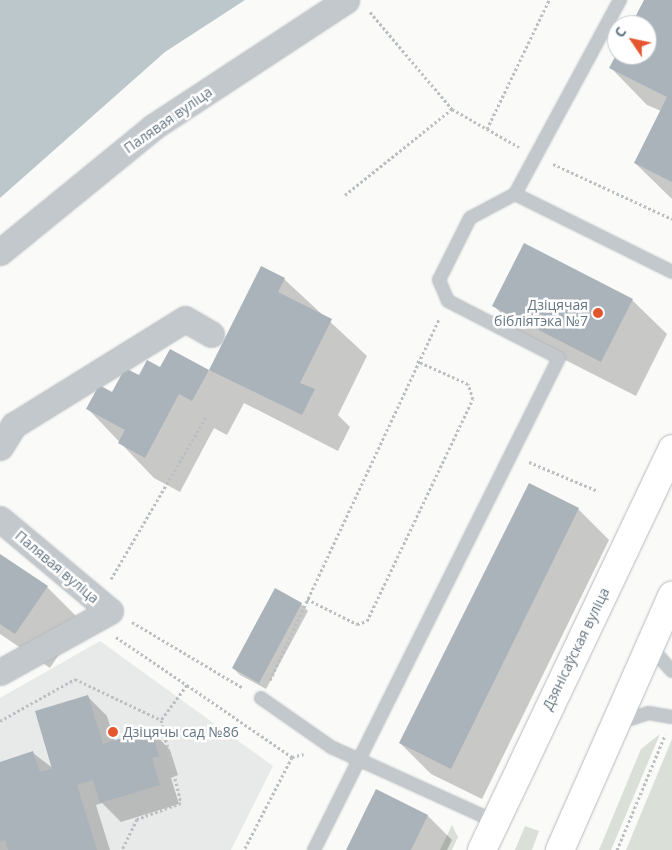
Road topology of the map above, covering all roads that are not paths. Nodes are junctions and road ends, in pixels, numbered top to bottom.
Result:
1 (620, 0) edge
2 (356, 4) edge
3 (515, 194) junction
4 (0, 252) edge
5 (672, 272) edge
6 (211, 334) dead end
7 (0, 448) edge
8 (672, 449) edge
9 (0, 519) edge
10 (672, 596) edge
11 (650, 646) junction
12 (672, 671) edge
13 (0, 672) edge
14 (261, 698) road end
15 (672, 718) edge
16 (614, 726) junction
17 (358, 760) junction
18 (494, 821) junction
19 (314, 850) edge
20 (482, 850) edge
21 (560, 850) edge

1 - 3 lane
2 - 4 street, Палявая вуліца
3 - 5 lane
3 - 17 lane
6 - 7 street
8 - 18 main road, Дзянісаўская вуліца
9 - 13 street, Палявая вуліца
10 - 11 main road
11 - 12 lane
11 - 16 main road
14 - 17 lane
15 - 16 lane
16 - 21 main road
17 - 18 lane
17 - 19 lane
18 - 20 main road, Дзянісаўская вуліца

